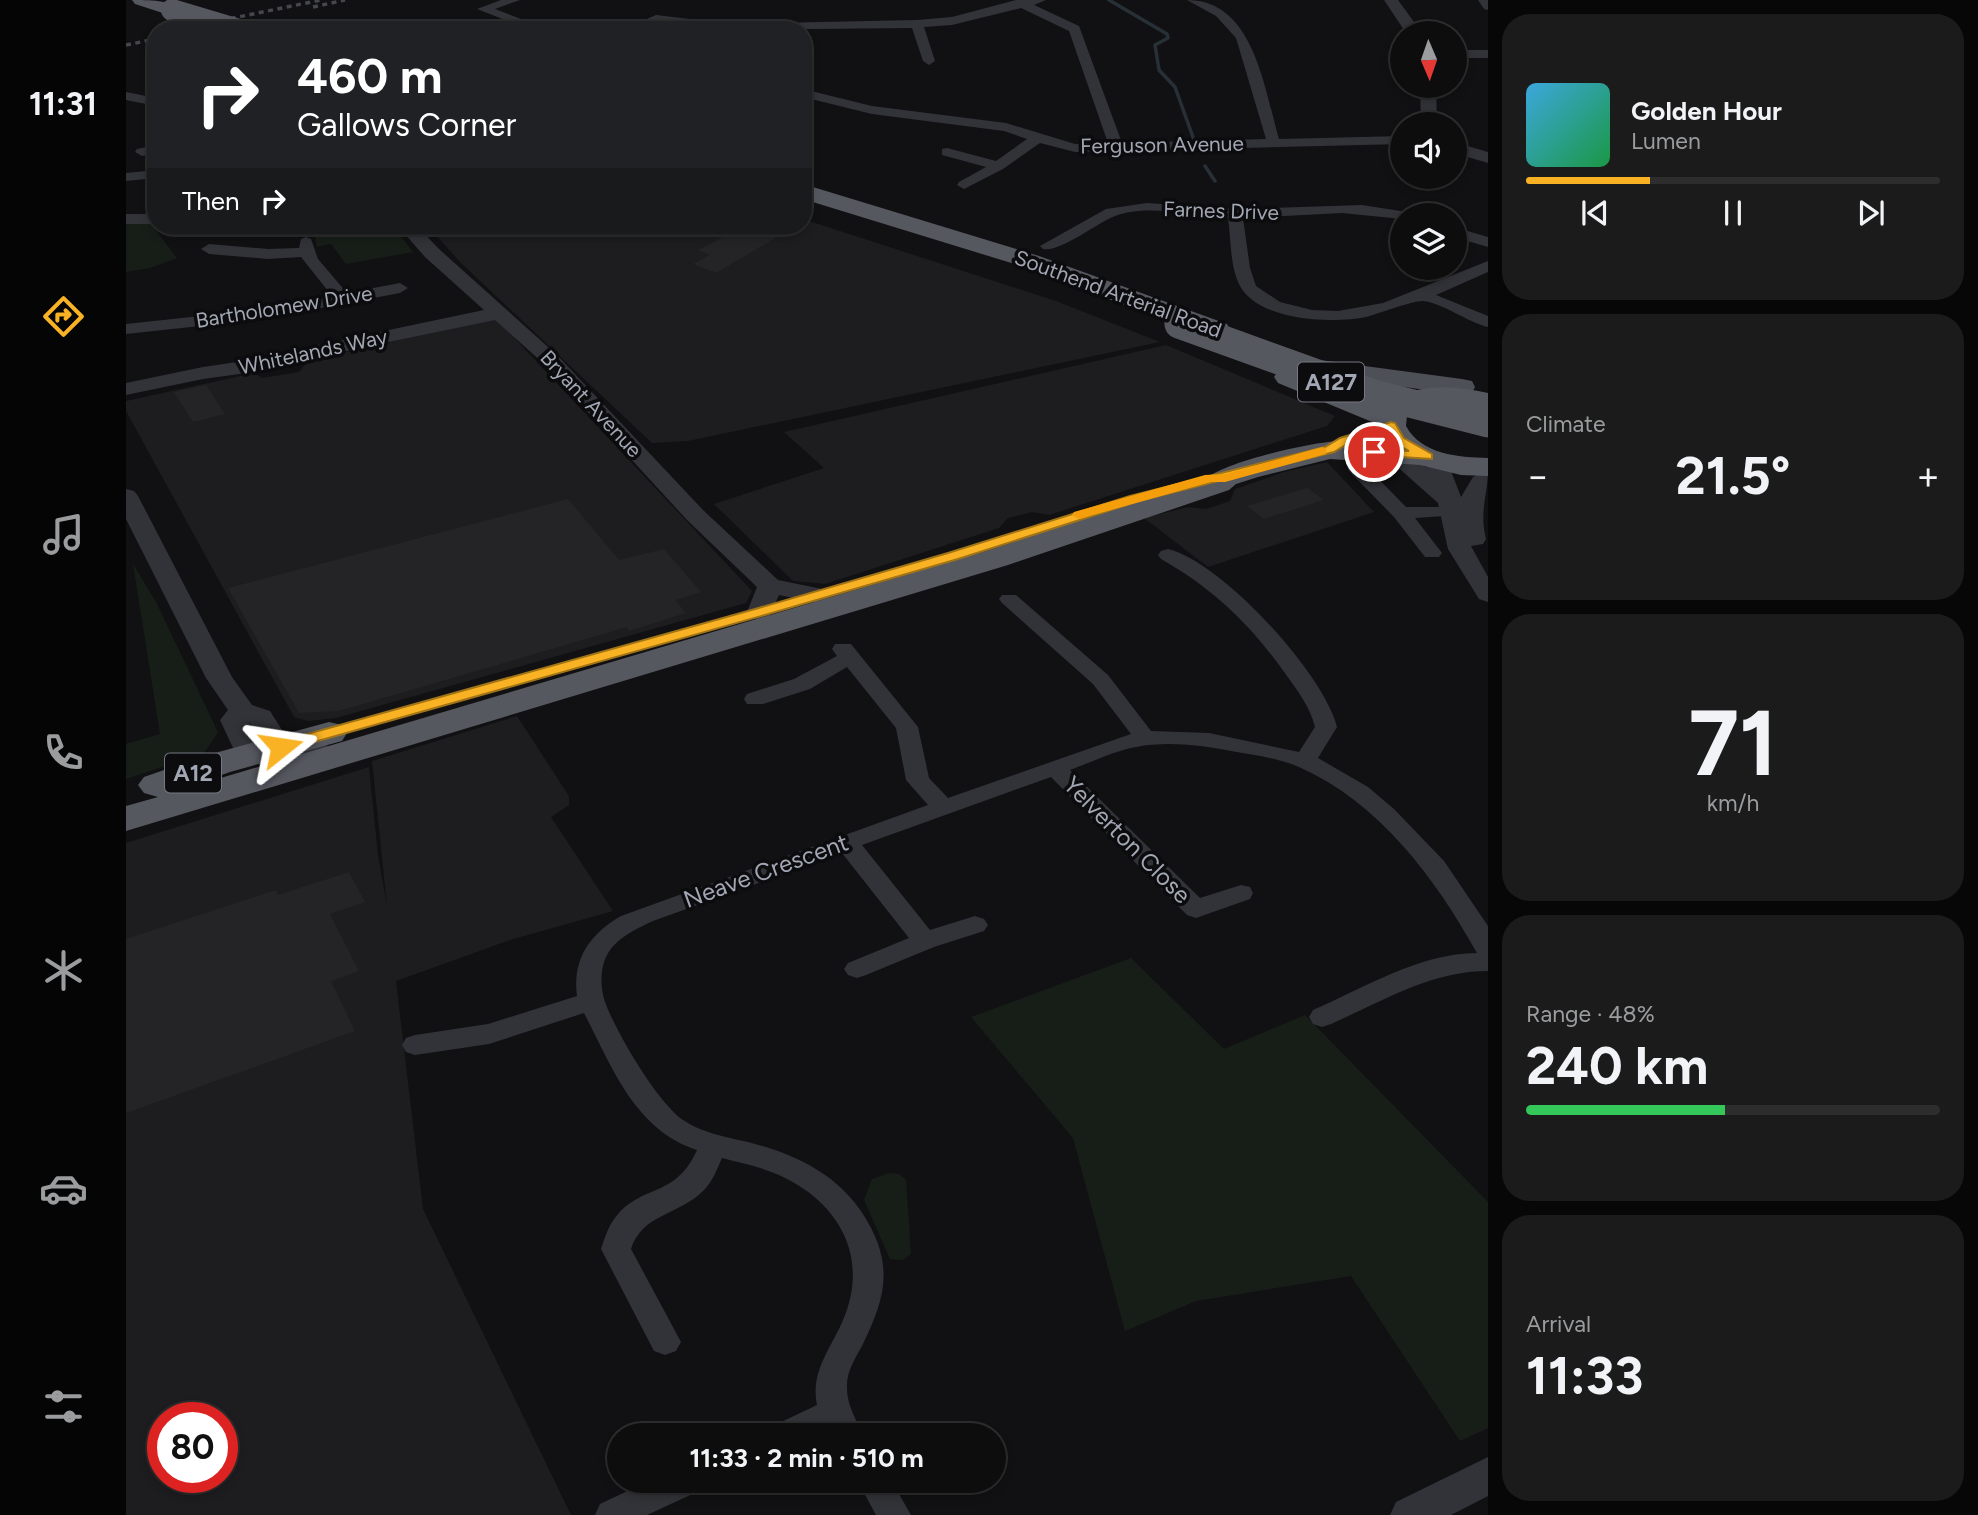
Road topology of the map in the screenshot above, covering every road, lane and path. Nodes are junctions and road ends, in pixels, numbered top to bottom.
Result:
1 (514, 0) edge
2 (1040, 0) edge
3 (1193, 0) edge
4 (1391, 0) edge
5 (1484, 0) edge
6 (1018, 2) edge
7 (126, 5) edge
8 (1488, 6) edge
9 (146, 7) edge
10 (179, 21) edge
11 (209, 21) edge
12 (517, 21) edge
13 (651, 21) edge
14 (673, 21) edge
15 (1406, 21) edge
16 (917, 24) junction
17 (812, 26) edge
18 (1467, 54) edge
19 (1488, 54) edge
20 (929, 61) dead end
21 (812, 95) edge
22 (126, 96) edge
23 (147, 100) edge
24 (1038, 138) junction
25 (1390, 141) edge
26 (1274, 144) junction
27 (1116, 147) junction
28 (947, 152) dead end
29 (1467, 152) edge
30 (1488, 159) edge
31 (998, 166) junction
32 (147, 175) edge
33 (126, 177) edge
34 (964, 185) dead end
35 (812, 194) edge
36 (812, 206) edge
37 (1390, 213) edge
38 (1235, 214) junction
39 (126, 219) edge
40 (147, 219) edge
41 (415, 235) edge
42 (1467, 236) edge
43 (1488, 242) edge
44 (209, 249) dead end
45 (1035, 261) junction
46 (1488, 267) edge
47 (400, 288) dead end
48 (1420, 294) junction
49 (342, 299) junction
50 (501, 313) junction
51 (1488, 322) edge
52 (126, 329) edge
53 (1488, 379) edge
54 (126, 390) edge
55 (1445, 393) junction
56 (1348, 402) junction
57 (1488, 402) edge
58 (1488, 423) edge
59 (1392, 433) junction
60 (1343, 452) junction
61 (1430, 458) junction
62 (1488, 467) edge
63 (1488, 476) edge
64 (1225, 478) junction
65 (126, 496) edge
66 (1452, 511) junction
67 (1402, 513) junction
68 (1432, 552) dead end
69 (1168, 555) dead end
70 (1488, 580) edge
71 (1488, 594) edge
72 (765, 599) junction
73 (1009, 599) dead end
74 (755, 699) dead end
75 (1144, 737) junction
76 (1305, 761) junction
77 (255, 764) junction
78 (1054, 767) junction
79 (126, 796) edge
80 (942, 806) junction
81 (126, 819) edge
82 (846, 842) junction
83 (1241, 893) dead end
84 (975, 925) dead end
85 (925, 941) junction
86 (1488, 950) edge
87 (1488, 962) edge
88 (857, 969) dead end
89 (591, 1001) junction
90 (1322, 1017) dead end
91 (415, 1045) dead end
92 (714, 1145) junction
93 (666, 1342) dead end
94 (841, 1423) edge
95 (1488, 1475) edge
96 (659, 1493) edge
97 (881, 1493) edge
98 (612, 1515) edge
99 (894, 1515) edge
100 (1411, 1515) edge

1 - 12 street
2 - 6 street
3 - 26 street
4 - 15 street
5 - 8 street
6 - 16 street
6 - 27 street
7 - 9 highway
9 - 10 highway
9 - 11 highway, bridge
13 - 14 street
16 - 17 street
16 - 20 street
18 - 19 street
21 - 24 street, Ferguson Avenue
22 - 23 street
24 - 27 street, Ferguson Avenue
24 - 31 street
25 - 26 street, Ferguson Avenue
26 - 27 street, Ferguson Avenue
28 - 31 street
29 - 30 street
31 - 34 street
32 - 33 street
35 - 45 highway, Southend Arterial Road / A127
36 - 45 highway, Southend Arterial Road / A127
37 - 38 street, Farnes Drive
38 - 45 street, Farnes Drive
38 - 48 street
39 - 40 street
41 - 50 street, Bryant Avenue
42 - 43 street
44 - 49 street
45 - 55 highway, Southend Arterial Road / A127
45 - 56 highway, Southend Arterial Road / A127
45 - 58 highway, A127, bridge
46 - 48 street
47 - 49 street, Bartholomew Drive
48 - 51 street
49 - 52 street, Bartholomew Drive
50 - 54 street, Whitelands Way
50 - 72 street, Bryant Avenue
53 - 55 main road
55 - 57 highway, Southend Arterial Road
55 - 59 highway
56 - 59 highway, Southend Arterial Road / A127
56 - 60 highway
59 - 60 highway, A12
59 - 61 highway, A12
59 - 66 street
60 - 64 highway, A12
60 - 67 street
61 - 62 highway
61 - 66 street
63 - 70 street
64 - 72 highway, A12
64 - 77 highway, A12
65 - 77 street
66 - 67 street
66 - 71 street
67 - 68 street
69 - 76 street
72 - 77 highway, A12
73 - 75 street
74 - 80 street
75 - 76 street, Neave Crescent
75 - 78 street, Neave Crescent
76 - 86 street, Neave Crescent
77 - 79 highway, A12
77 - 81 highway, A12
78 - 80 street, Neave Crescent
78 - 83 street, Yelverton Close
80 - 82 street, Neave Crescent
82 - 85 street
82 - 89 street, Neave Crescent
84 - 85 street
85 - 88 street
87 - 90 street
89 - 91 street
89 - 92 street, Neave Crescent
92 - 93 street
92 - 94 street, Neave Crescent
95 - 100 street
96 - 98 street
97 - 99 street

